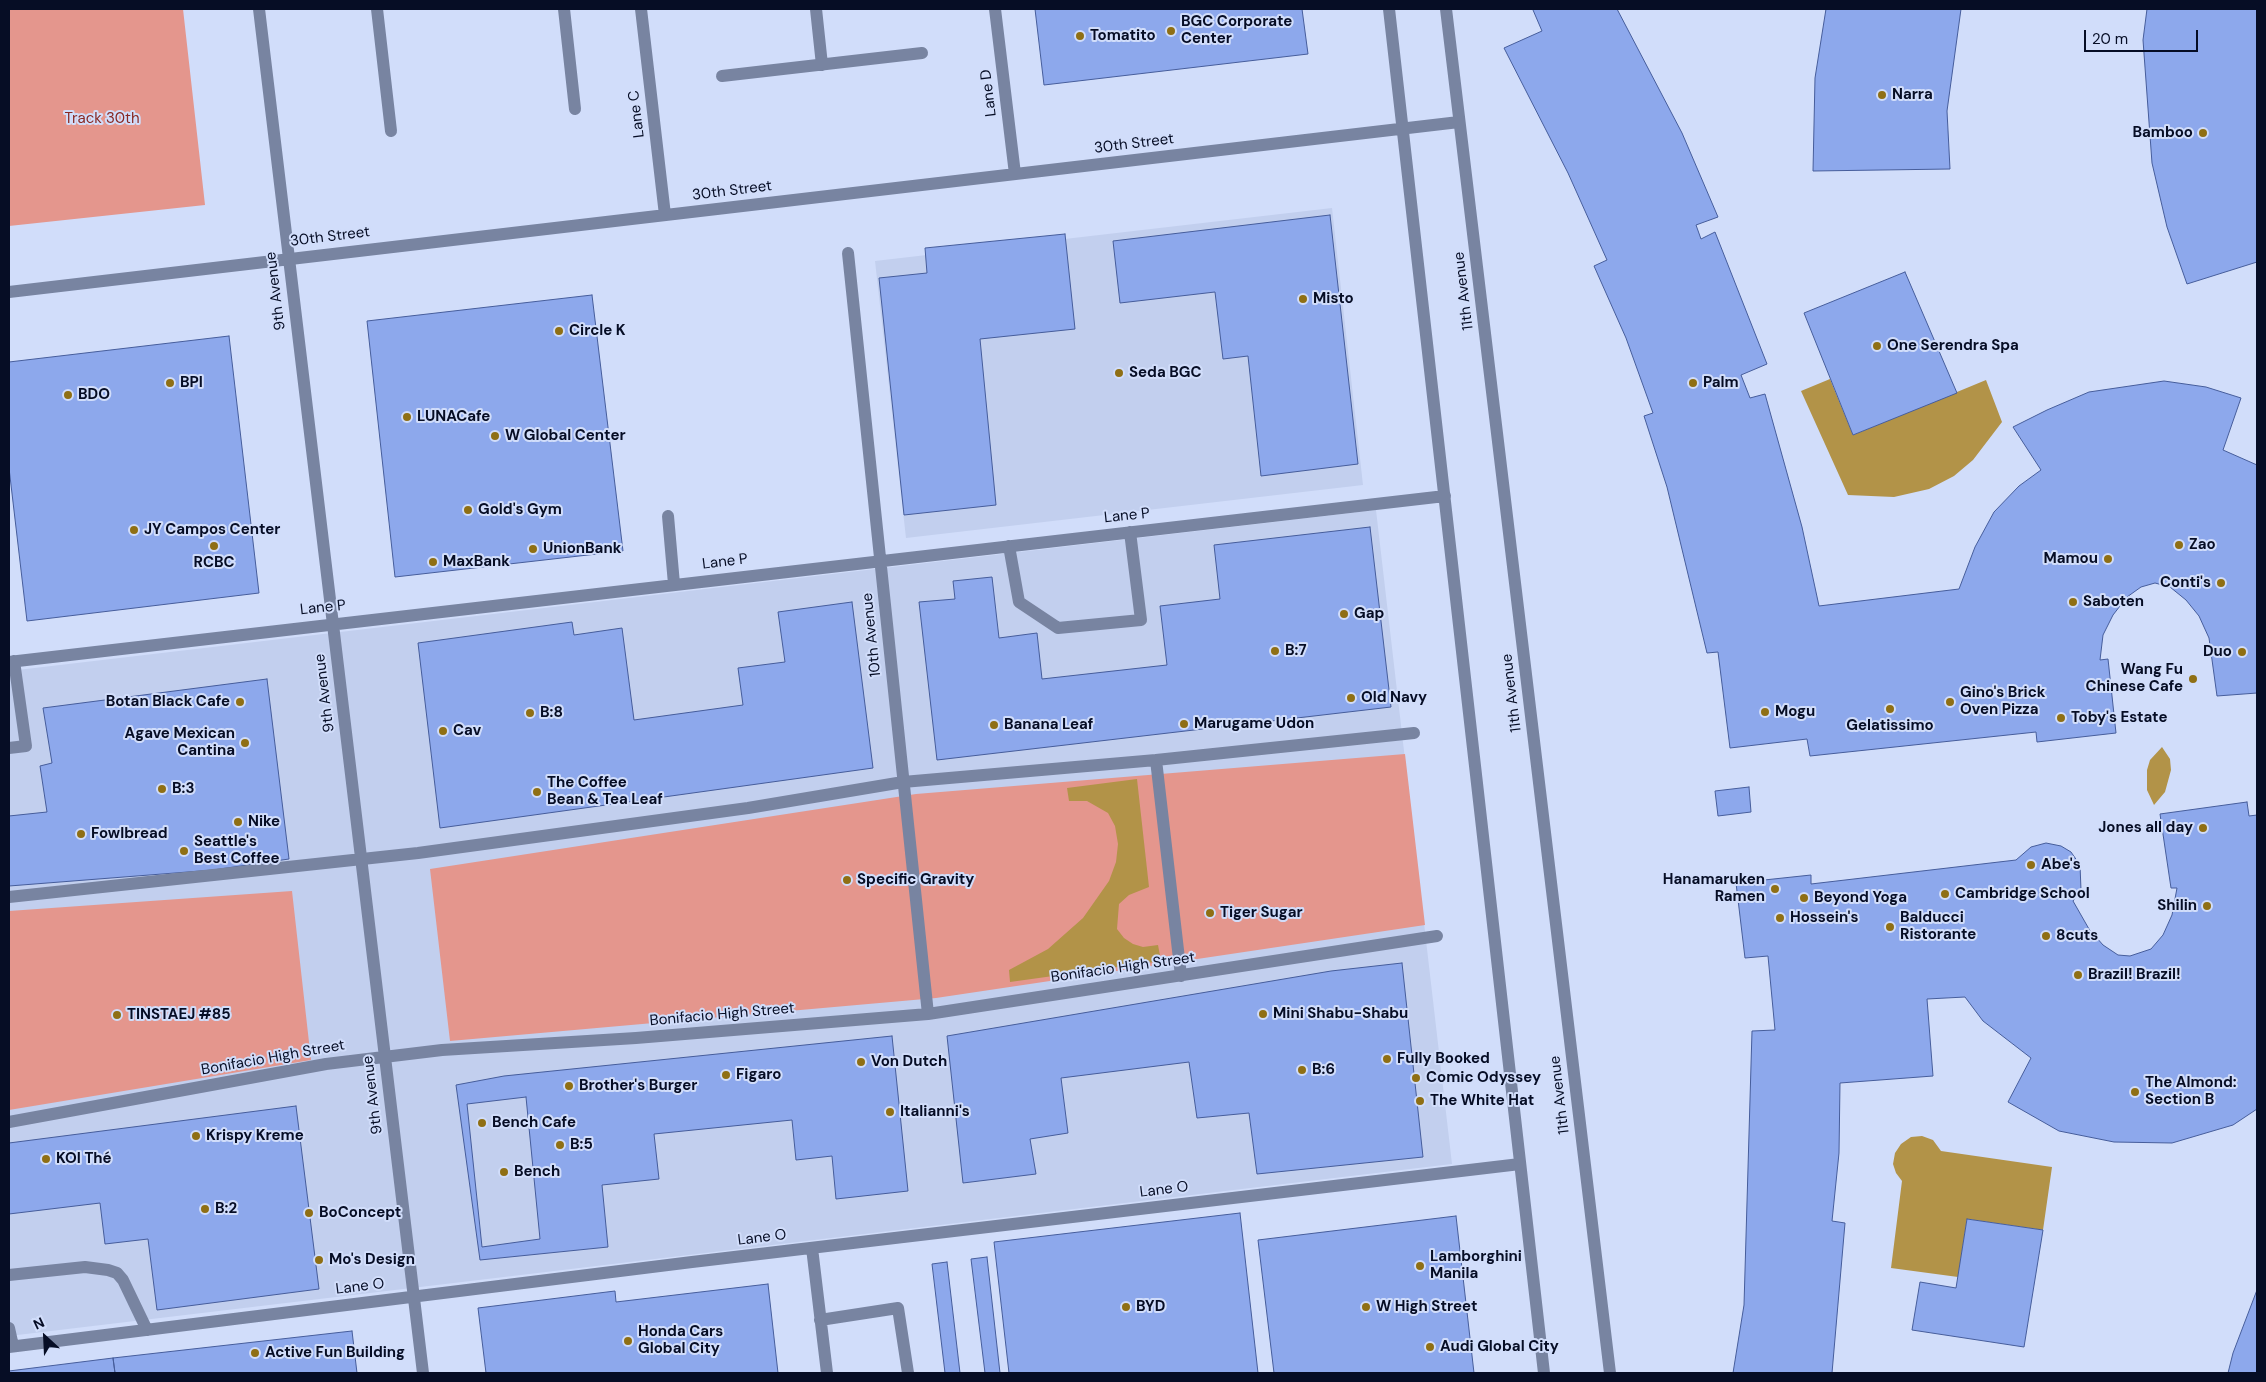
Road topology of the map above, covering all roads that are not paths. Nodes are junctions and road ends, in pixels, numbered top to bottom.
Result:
1 (259, 9) edge
2 (377, 9) edge
3 (564, 9) edge
4 (641, 9) edge
5 (816, 9) edge
6 (996, 9) edge
7 (1389, 9) edge
8 (1446, 9) edge
9 (922, 53) dead end
10 (822, 65) junction
11 (722, 76) dead end
12 (575, 109) dead end
13 (1460, 122) junction
14 (1402, 128) junction
15 (391, 131) dead end
16 (1015, 174) junction
17 (665, 215) junction
18 (848, 253) dead end
19 (289, 259) junction
20 (9, 292) edge
21 (1445, 496) junction
22 (668, 516) dead end
23 (1130, 532) junction
24 (1009, 546) junction
25 (880, 561) junction
26 (674, 584) junction
27 (333, 624) junction
28 (11, 661) edge
29 (1414, 733) dead end
30 (9, 748) edge
31 (1156, 760) junction
32 (903, 782) junction
33 (361, 860) junction
34 (9, 897) edge
35 (1437, 936) dead end
36 (1181, 976) junction
37 (928, 1014) junction
38 (385, 1057) junction
39 (9, 1122) edge
40 (1520, 1164) junction
41 (812, 1248) junction
42 (9, 1275) edge
43 (413, 1297) junction
44 (820, 1320) junction
45 (9, 1328) edge
46 (147, 1330) junction
47 (11, 1347) edge
48 (422, 1373) edge
49 (827, 1373) edge
50 (908, 1373) edge
51 (1544, 1373) edge
52 (1610, 1373) edge

1 - 19 street, 9th Avenue
2 - 15 street
3 - 12 street
4 - 17 street, Lane C
5 - 10 street
6 - 16 street, Lane D
7 - 14 street
8 - 13 street, 11th Avenue
9 - 10 street
10 - 11 street
13 - 14 street, 30th Street
13 - 52 street, 11th Avenue
14 - 16 street, 30th Street
14 - 21 street
16 - 17 street, 30th Street
17 - 19 street, 30th Street
18 - 25 street, 10th Avenue
19 - 20 street, 30th Street
19 - 27 street, 9th Avenue
21 - 23 street, Lane P
21 - 40 street
22 - 26 street
23 - 24 street, Lane P
23 - 24 street
24 - 25 street, Lane P
25 - 26 street, Lane P
25 - 32 street, 10th Avenue
26 - 27 street, Lane P
27 - 28 street, Lane P
27 - 33 street, 9th Avenue
28 - 30 street
29 - 31 street
31 - 32 street
31 - 36 street
32 - 33 street
32 - 37 street, 10th Avenue
33 - 34 street
33 - 38 street, 9th Avenue
35 - 36 street, Bonifacio High Street
36 - 37 street, Bonifacio High Street
37 - 38 street, Bonifacio High Street
38 - 39 street, Bonifacio High Street
38 - 43 street, 9th Avenue
40 - 41 street, Lane O
40 - 51 street
41 - 43 street, Lane O
41 - 44 street
42 - 46 street
43 - 46 street, Lane O
43 - 48 street, 9th Avenue
44 - 49 street
44 - 50 street
45 - 47 street
46 - 47 street, Lane O

